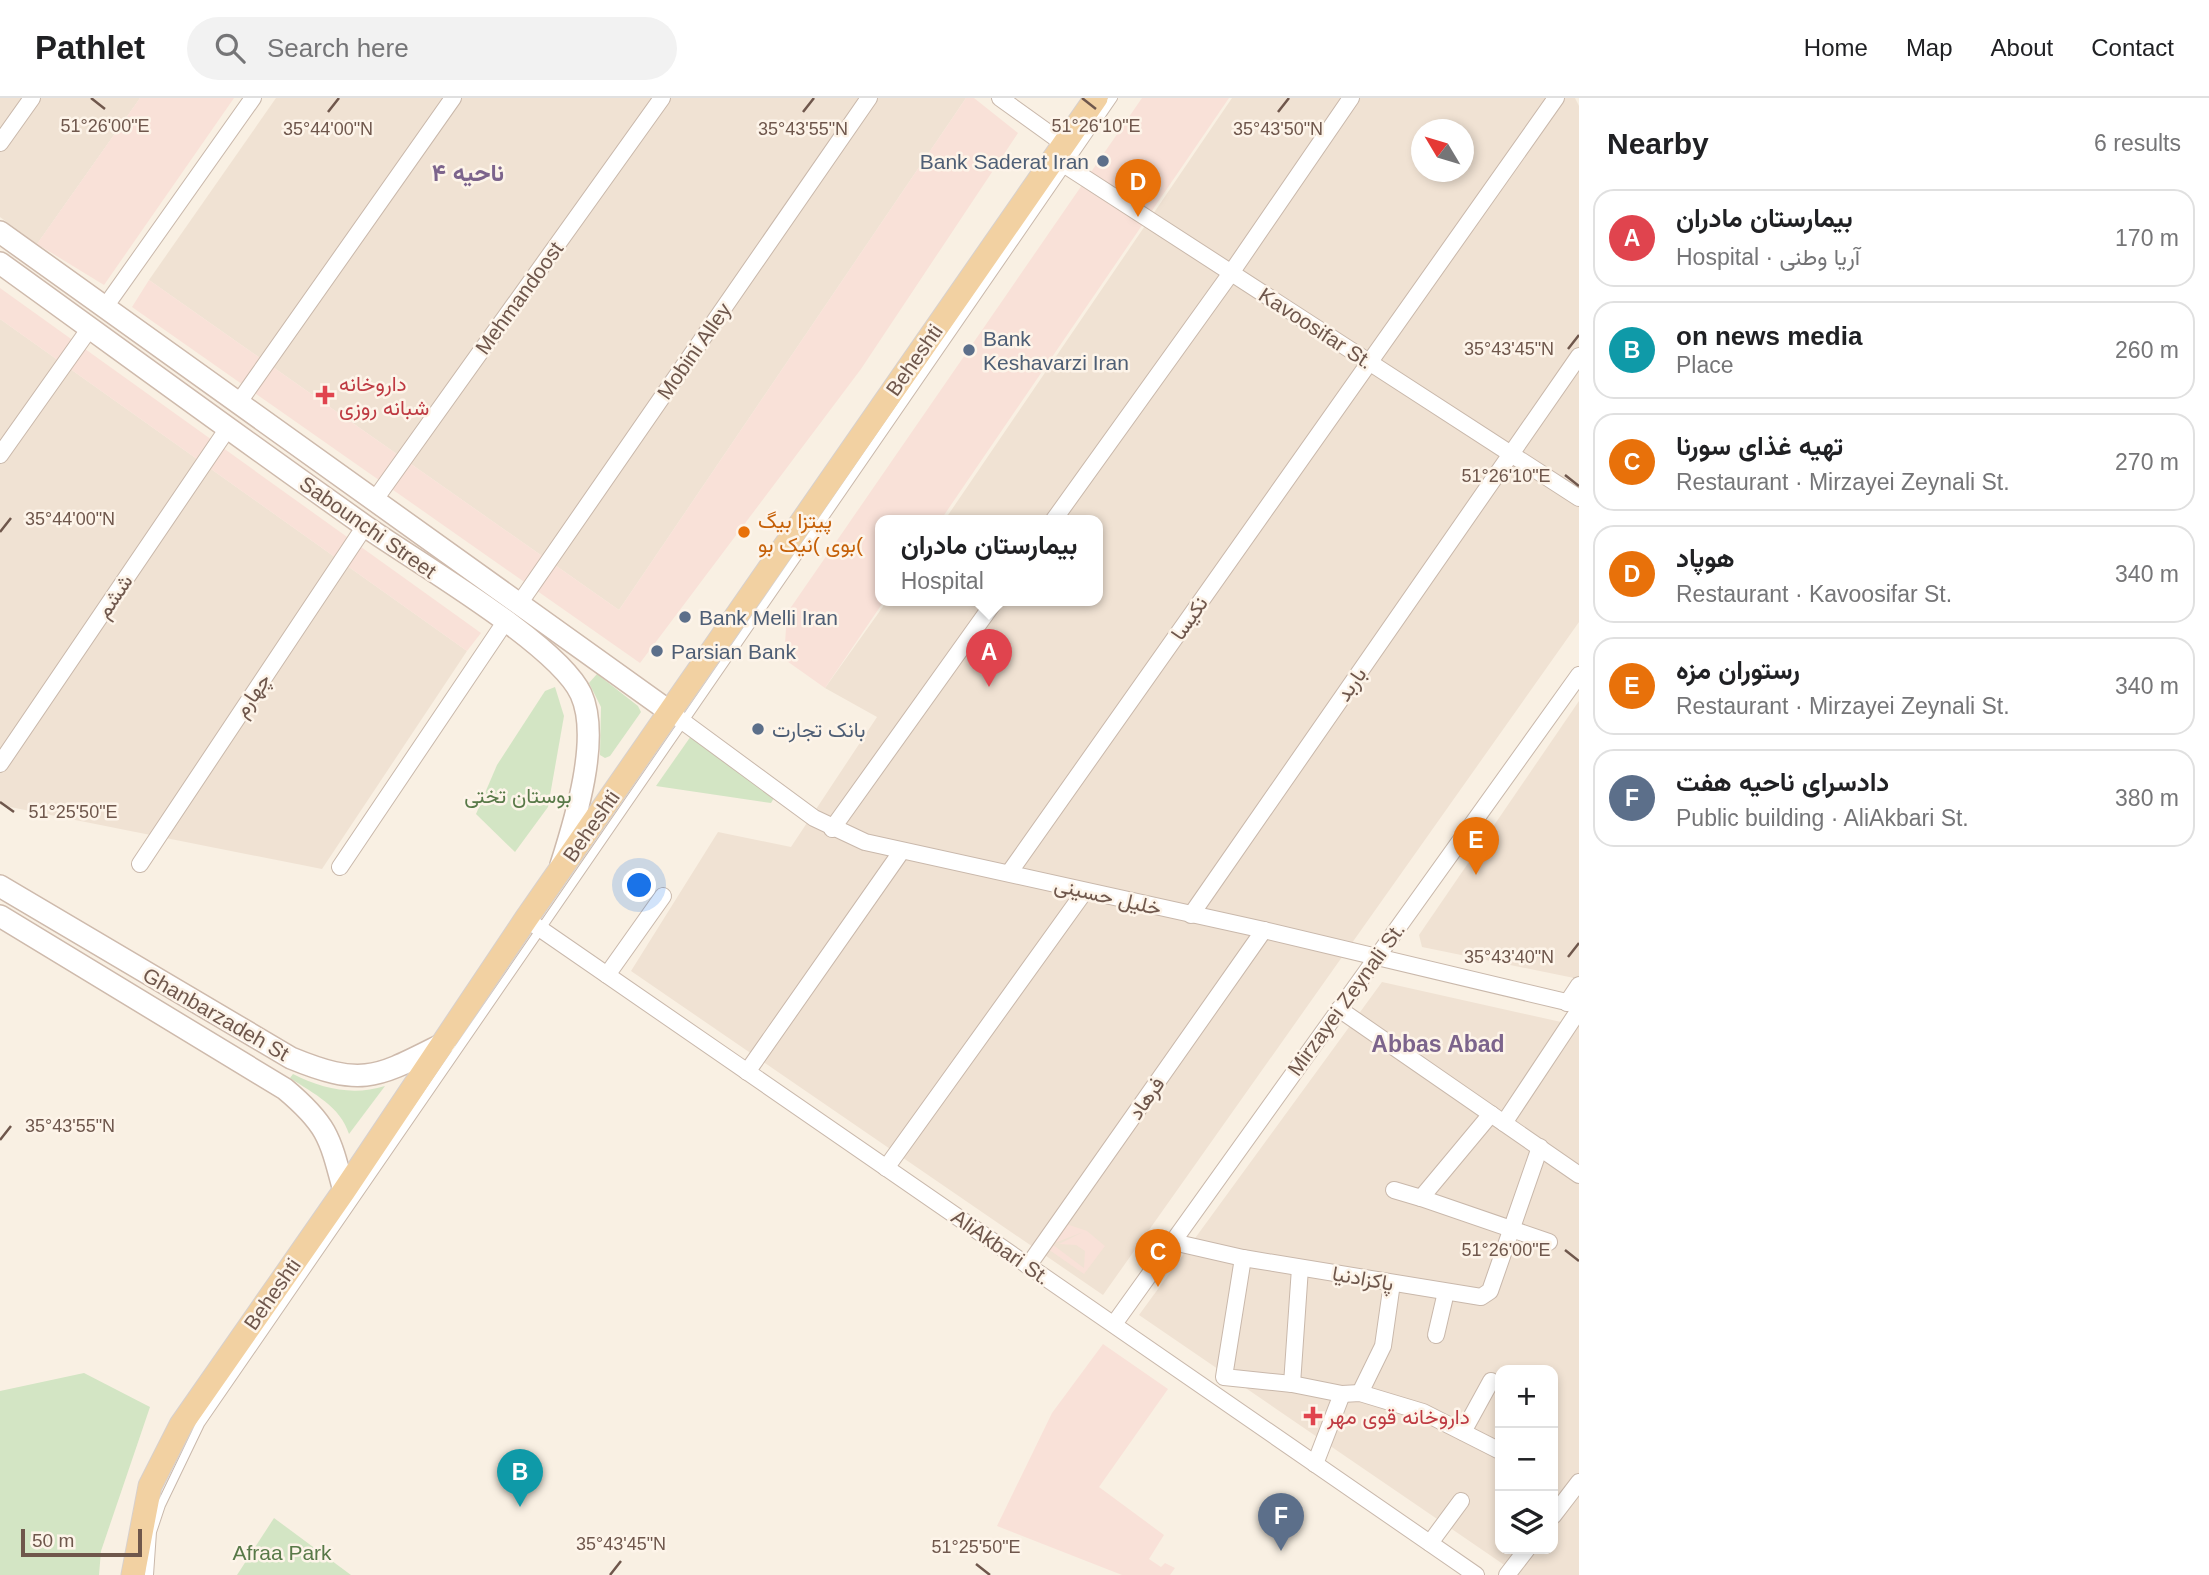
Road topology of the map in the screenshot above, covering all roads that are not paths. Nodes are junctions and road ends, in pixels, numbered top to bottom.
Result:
1 (32, 98) edge
2 (253, 98) edge
3 (453, 98) edge
4 (662, 98) edge
5 (869, 98) edge
6 (1000, 98) edge
7 (1096, 98) edge
8 (1113, 98) edge
9 (1351, 98) edge
10 (1556, 98) edge
11 (0, 143) edge
12 (1061, 156) junction
13 (0, 232) edge
14 (0, 263) edge
15 (1231, 272) junction
16 (105, 307) junction
17 (90, 328) junction
18 (1579, 356) edge
19 (1369, 362) junction
20 (239, 402) junction
21 (228, 428) junction
22 (1510, 453) junction
23 (0, 455) edge
24 (376, 498) junction
25 (1579, 498) edge
26 (1057, 515) edge
27 (365, 526) junction
28 (519, 604) junction
29 (991, 606) edge
30 (505, 622) junction
31 (1579, 675) edge
32 (678, 717) junction
33 (0, 764) edge
34 (832, 829) junction
35 (901, 852) junction
36 (140, 864) dead end
37 (340, 867) dead end
38 (560, 871) junction
39 (1009, 873) junction
40 (0, 886) edge
41 (1085, 891) junction
42 (663, 896) dead end
43 (1191, 915) junction
44 (0, 916) edge
45 (533, 924) junction
46 (1264, 930) junction
47 (1375, 959) junction
48 (607, 975) junction
49 (1579, 985) edge
50 (1575, 1006) edge
51 (1339, 1009) junction
52 (445, 1043) junction
53 (747, 1072) junction
54 (1498, 1119) junction
55 (1540, 1147) junction
56 (886, 1168) junction
57 (1579, 1175) edge
58 (1394, 1190) dead end
59 (344, 1191) junction
60 (1421, 1198) junction
61 (1510, 1231) junction
62 (1173, 1242) junction
63 (1549, 1242) dead end
64 (1243, 1258) junction
65 (1028, 1266) junction
66 (1300, 1268) junction
67 (1392, 1283) junction
68 (1446, 1292) junction
69 (1114, 1324) junction
70 (1436, 1335) dead end
71 (1491, 1381) dead end
72 (1293, 1384) junction
73 (1360, 1393) junction
74 (1342, 1394) junction
75 (1464, 1432) junction
76 (1495, 1448) edge
77 (1315, 1464) junction
78 (1579, 1482) edge
79 (1461, 1501) dead end
80 (1558, 1504) edge
81 (1430, 1543) junction
82 (1523, 1554) edge
83 (133, 1575) edge
84 (149, 1575) edge
85 (1476, 1575) edge
86 (1507, 1575) edge

1 - 11 street
2 - 16 street
3 - 20 street
4 - 24 street, Mehmandoost
5 - 28 street, Mobini Alley
6 - 12 street, Kavoosifar St.
7 - 12 main road, Beheshti
8 - 12 lane
9 - 15 street
10 - 19 street, نکیسا
12 - 15 street, Kavoosifar St.
12 - 32 main road, Beheshti
13 - 16 main road, Sabounchi Street
14 - 17 main road, Sabounchi Street
15 - 19 street, Kavoosifar St.
15 - 26 street
16 - 17 main road
16 - 20 main road, Sabounchi Street
17 - 21 main road, Sabounchi Street
17 - 23 street
18 - 22 street, باربد
19 - 22 street, Kavoosifar St.
19 - 39 street, نکیسا
20 - 24 main road, Sabounchi Street
21 - 27 main road, Sabounchi Street
21 - 33 street, ششم
22 - 25 street, Kavoosifar St.
22 - 43 street, باربد
24 - 28 main road, Sabounchi Street
27 - 30 main road, Sabounchi Street
27 - 36 street, چهارم
28 - 30 main road
28 - 32 main road, Sabounchi Street
29 - 34 street
30 - 37 street
30 - 38 main road, Sabounchi Street
31 - 47 street, Mirzayei Zeynali St.
32 - 34 street, خلیل حسینی
32 - 38 main road, Beheshti
32 - 45 lane
34 - 35 street, خلیل حسینی
35 - 39 street, خلیل حسینی
35 - 53 street
38 - 45 main road, Beheshti
39 - 41 street, خلیل حسینی
40 - 52 main road, Ghanbarzadeh St
41 - 43 street, خلیل حسینی
41 - 56 street
42 - 48 street
43 - 46 street, خلیل حسینی
44 - 59 main road, Ghanbarzadeh St
45 - 48 street, AliAkbari St.
45 - 52 main road, Beheshti
45 - 84 lane
46 - 47 street, خلیل حسینی
46 - 65 street, فرهاد
47 - 50 street, خلیل حسینی
47 - 51 street, Mirzayei Zeynali St.
48 - 53 street, AliAkbari St.
49 - 50 street
50 - 54 street
51 - 54 street
51 - 62 street, Mirzayei Zeynali St.
52 - 59 main road, Beheshti
53 - 56 street, AliAkbari St.
54 - 55 street
54 - 60 street
55 - 57 street
55 - 61 street
56 - 65 street, AliAkbari St.
58 - 60 street
59 - 83 main road, Beheshti
60 - 61 street
61 - 63 street
61 - 68 street, پاکزادنیا
62 - 64 street, پاکزادنیا
62 - 69 street, Mirzayei Zeynali St.
64 - 66 street, پاکزادنیا
64 - 72 street
65 - 69 street, AliAkbari St.
66 - 67 street, پاکزادنیا
66 - 72 street
67 - 68 street, پاکزادنیا
67 - 73 street
68 - 70 street
69 - 77 street, AliAkbari St.
71 - 75 street
72 - 74 street
73 - 74 street
73 - 75 street
74 - 77 street
75 - 76 street
77 - 81 street, AliAkbari St.
78 - 80 street
79 - 81 street
81 - 85 street, AliAkbari St.
82 - 86 street

